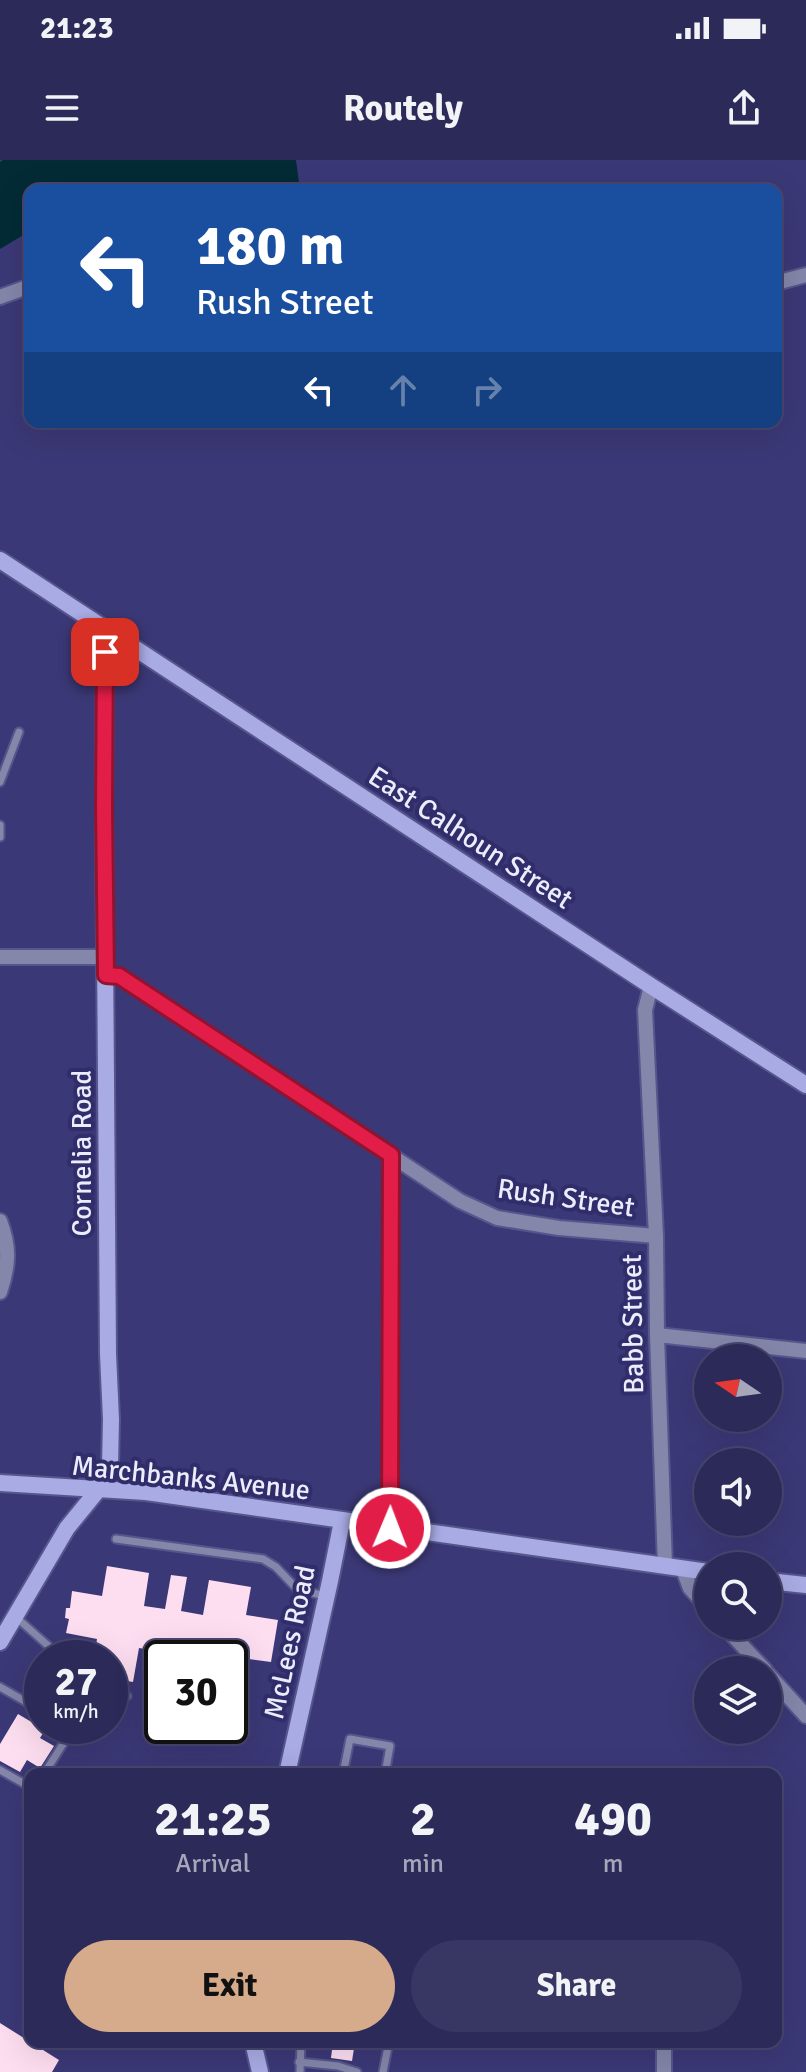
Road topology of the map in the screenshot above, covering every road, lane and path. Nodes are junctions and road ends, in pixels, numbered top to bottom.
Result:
1 (806, 275) edge
2 (782, 281) edge
3 (24, 288) edge
4 (0, 297) edge
5 (0, 560) edge
6 (108, 631) junction
7 (19, 732) dead end
8 (0, 782) edge
9 (0, 825) edge
10 (0, 837) edge
11 (0, 957) edge
12 (106, 957) junction
13 (106, 975) junction
14 (651, 986) junction
15 (806, 1085) edge
16 (391, 1155) junction
17 (0, 1221) edge
18 (656, 1236) junction
19 (0, 1292) edge
20 (657, 1335) junction
21 (806, 1351) edge
22 (0, 1483) edge
23 (98, 1490) junction
24 (342, 1521) junction
25 (390, 1528) junction
26 (116, 1539) dead end
27 (665, 1566) junction
28 (683, 1569) junction
29 (694, 1570) edge
30 (782, 1582) edge
31 (806, 1585) edge
32 (694, 1592) edge
33 (327, 1596) junction
34 (15, 1616) junction
35 (42, 1640) edge
36 (737, 1640) edge
37 (0, 1642) edge
38 (751, 1656) edge
39 (0, 1687) edge
40 (782, 1690) edge
41 (24, 1701) edge
42 (806, 1716) edge
43 (63, 1744) edge
44 (48, 1768) edge
45 (288, 1768) edge
46 (344, 1768) edge
47 (386, 1768) edge
48 (0, 1770) edge
49 (24, 1784) edge
50 (254, 2048) edge
51 (300, 2048) edge
52 (388, 2048) edge
53 (664, 2050) dead end
54 (299, 2062) junction
55 (260, 2072) edge
56 (300, 2072) edge
57 (357, 2072) edge
58 (383, 2072) edge
59 (664, 2072) edge

1 - 2 street
3 - 4 street
5 - 6 street, East Calhoun Street
6 - 12 street, Cornelia Road
6 - 14 street, East Calhoun Street
7 - 8 lane
9 - 10 lane
11 - 12 street
12 - 13 street, Cornelia Road
13 - 16 street, Rush Street
13 - 23 street, Cornelia Road
14 - 15 street, East Calhoun Street
14 - 18 street, Babb Street
16 - 18 street, Rush Street
16 - 25 street
17 - 19 street
18 - 20 street, Babb Street
20 - 21 street
20 - 27 street, Babb Street
22 - 23 street, Marchbanks Avenue
23 - 24 street, Marchbanks Avenue
23 - 34 street, Cornelia Road
24 - 25 street, Marchbanks Avenue
24 - 33 street, McLees Road
25 - 27 street, Marchbanks Avenue
26 - 33 lane
27 - 28 street, Marchbanks Avenue
28 - 29 street, Marchbanks Avenue
28 - 32 street
30 - 31 street
33 - 45 street, McLees Road
34 - 35 lane
34 - 37 street, Cornelia Road
36 - 38 street
39 - 41 lane
40 - 42 street
43 - 44 lane
46 - 47 lane
48 - 49 lane
50 - 55 street
51 - 54 lane
52 - 58 lane
53 - 59 street
54 - 56 lane
54 - 57 lane

